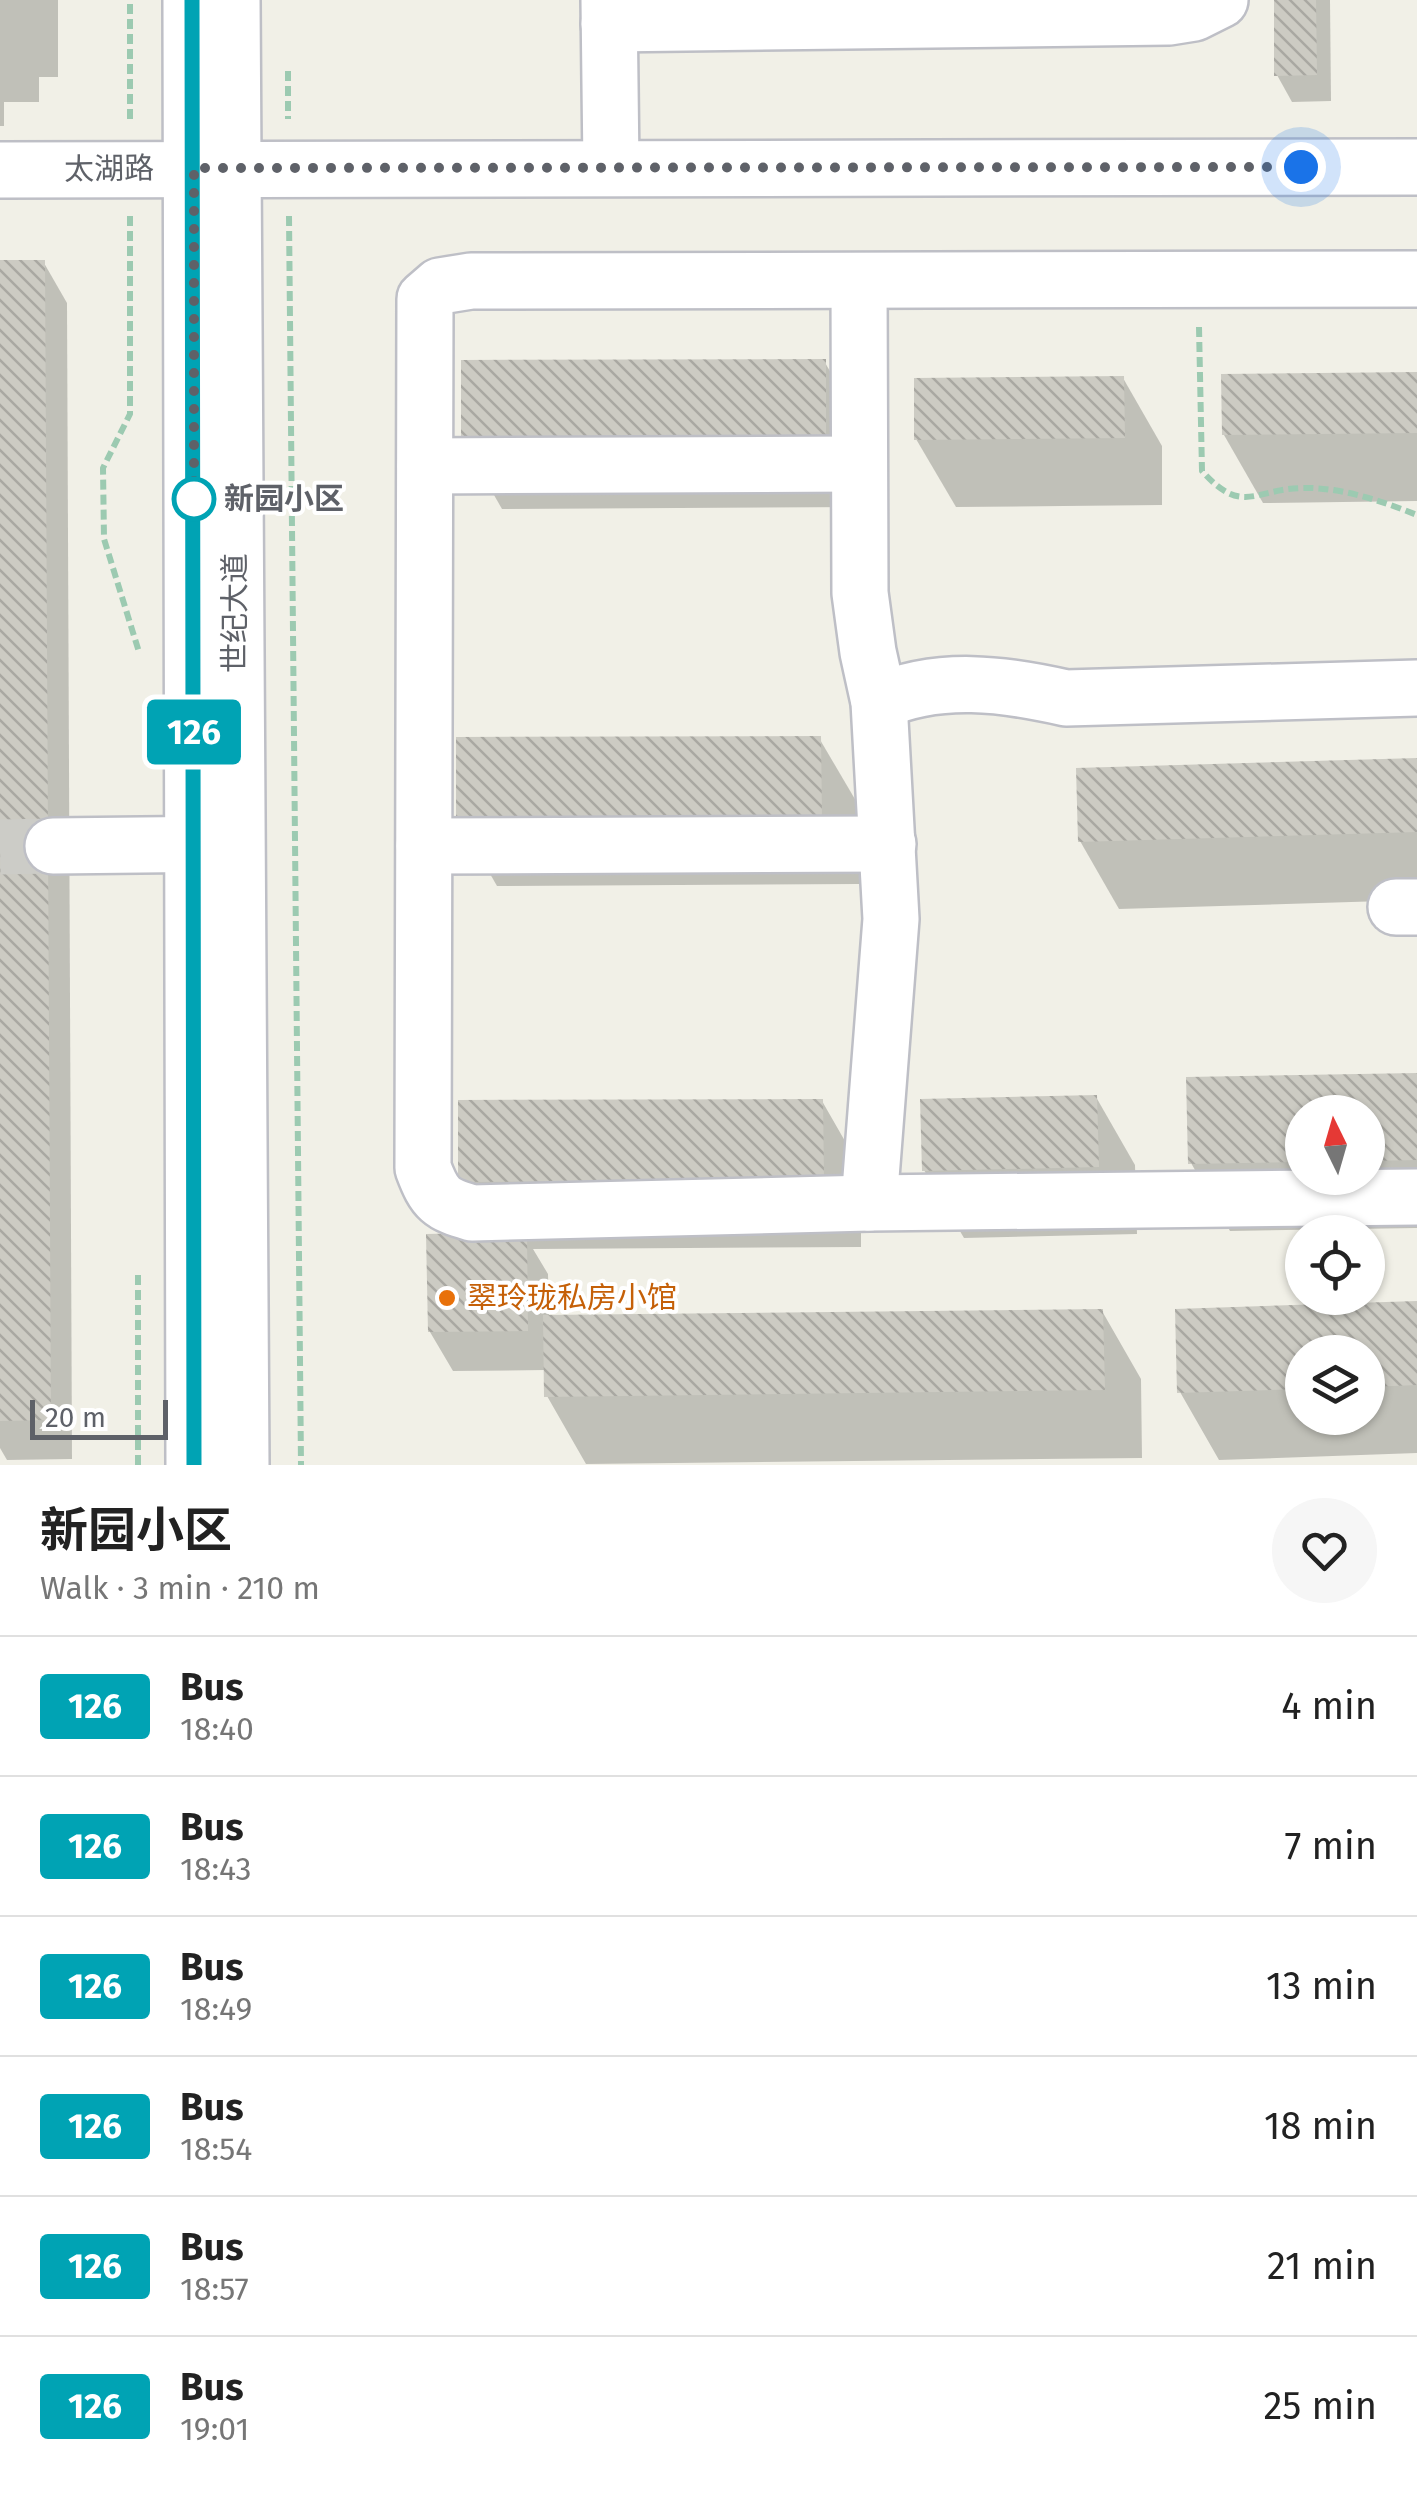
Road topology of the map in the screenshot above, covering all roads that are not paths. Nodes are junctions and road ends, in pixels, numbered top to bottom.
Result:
1 (192, 0) edge
2 (232, 0) edge
3 (1220, 0) edge
4 (609, 12) edge
5 (611, 167) junction
6 (1417, 167) edge
7 (213, 168) junction
8 (0, 170) edge
9 (1417, 279) edge
10 (859, 281) junction
11 (860, 464) junction
12 (425, 466) junction
13 (1417, 688) edge
14 (879, 702) junction
15 (216, 844) junction
16 (888, 844) junction
17 (53, 846) tunnel mouth
18 (424, 846) junction
19 (1417, 1198) edge
20 (870, 1203) junction
21 (194, 1465) edge
22 (241, 1465) edge

1 - 7 street, 世纪大道
2 - 7 street, 世纪大道
3 - 4 street
4 - 5 street
5 - 6 street, 太湖路
5 - 7 street, 太湖路
7 - 8 street, 太湖路
7 - 15 street, 世纪大道
9 - 10 street
10 - 11 street
10 - 12 street
11 - 12 street
11 - 14 street
12 - 18 street
13 - 14 street
14 - 16 street
15 - 17 street
15 - 21 street, 世纪大道
15 - 22 street, 世纪大道
16 - 18 street
16 - 20 street
18 - 20 street
19 - 20 street

